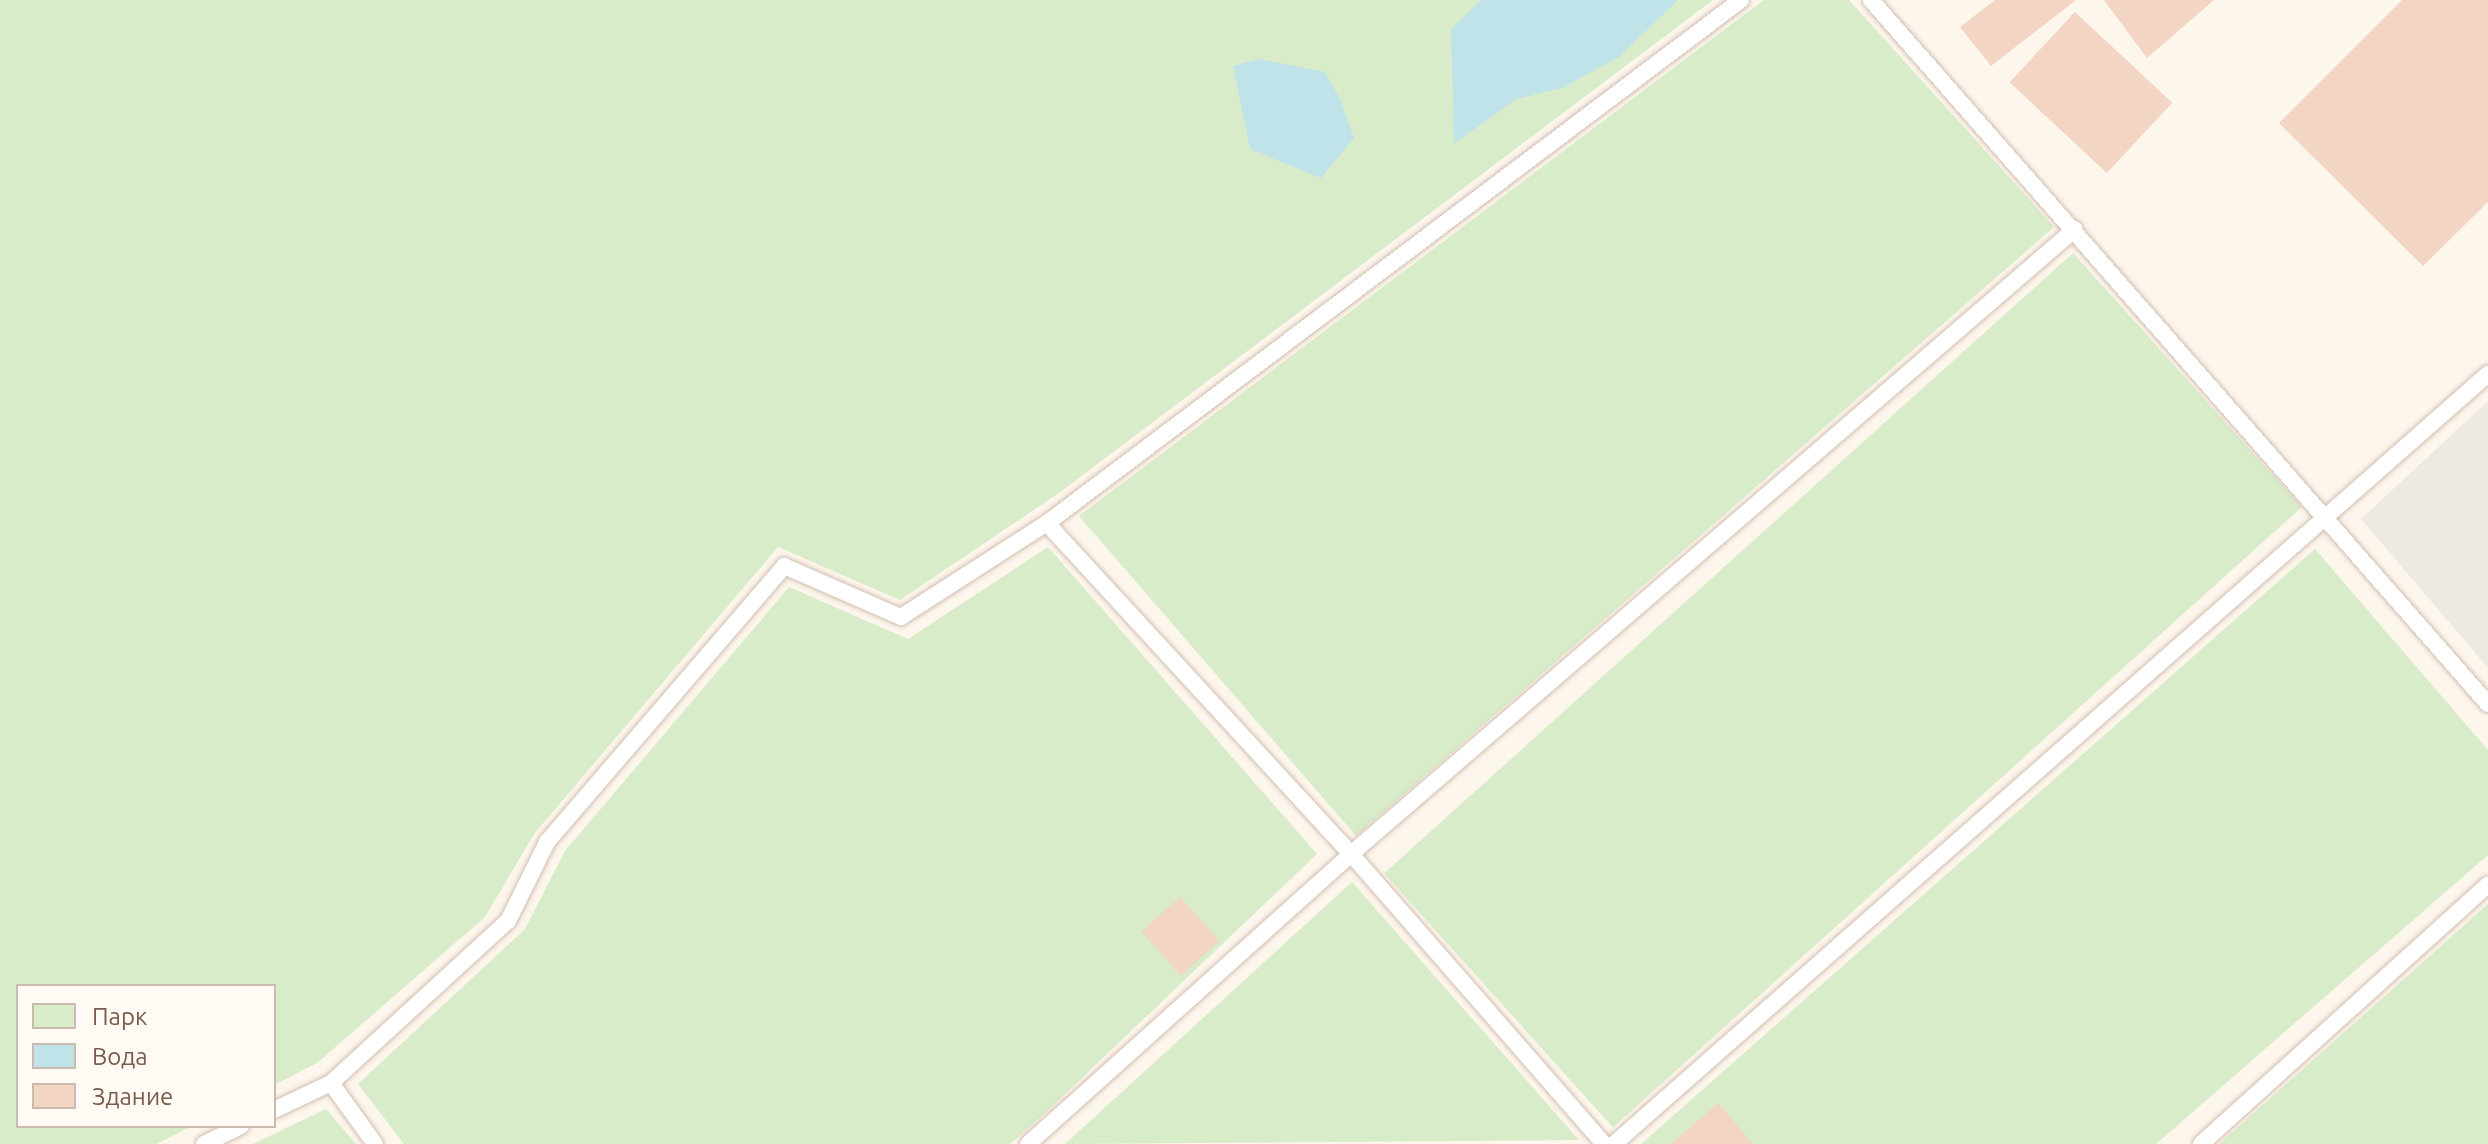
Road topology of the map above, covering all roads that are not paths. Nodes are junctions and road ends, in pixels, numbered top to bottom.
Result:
1 (1741, 0) edge
2 (1871, 0) edge
3 (2075, 229) junction
4 (2488, 374) edge
5 (2324, 513) junction
6 (1047, 523) junction
7 (2488, 704) edge
8 (1351, 854) junction
9 (2488, 885) edge
10 (331, 1083) junction
11 (276, 1109) edge
12 (237, 1128) edge
13 (204, 1144) edge
14 (375, 1144) edge
15 (1028, 1144) edge
16 (1604, 1144) edge
17 (1614, 1144) edge
18 (2201, 1144) edge

1 - 6 lane
2 - 3 lane
3 - 5 lane
3 - 8 lane
4 - 5 lane
5 - 7 lane
5 - 17 lane
6 - 8 lane
6 - 10 lane
8 - 15 lane
8 - 16 lane
9 - 18 lane
10 - 11 lane
10 - 14 lane
12 - 13 lane

